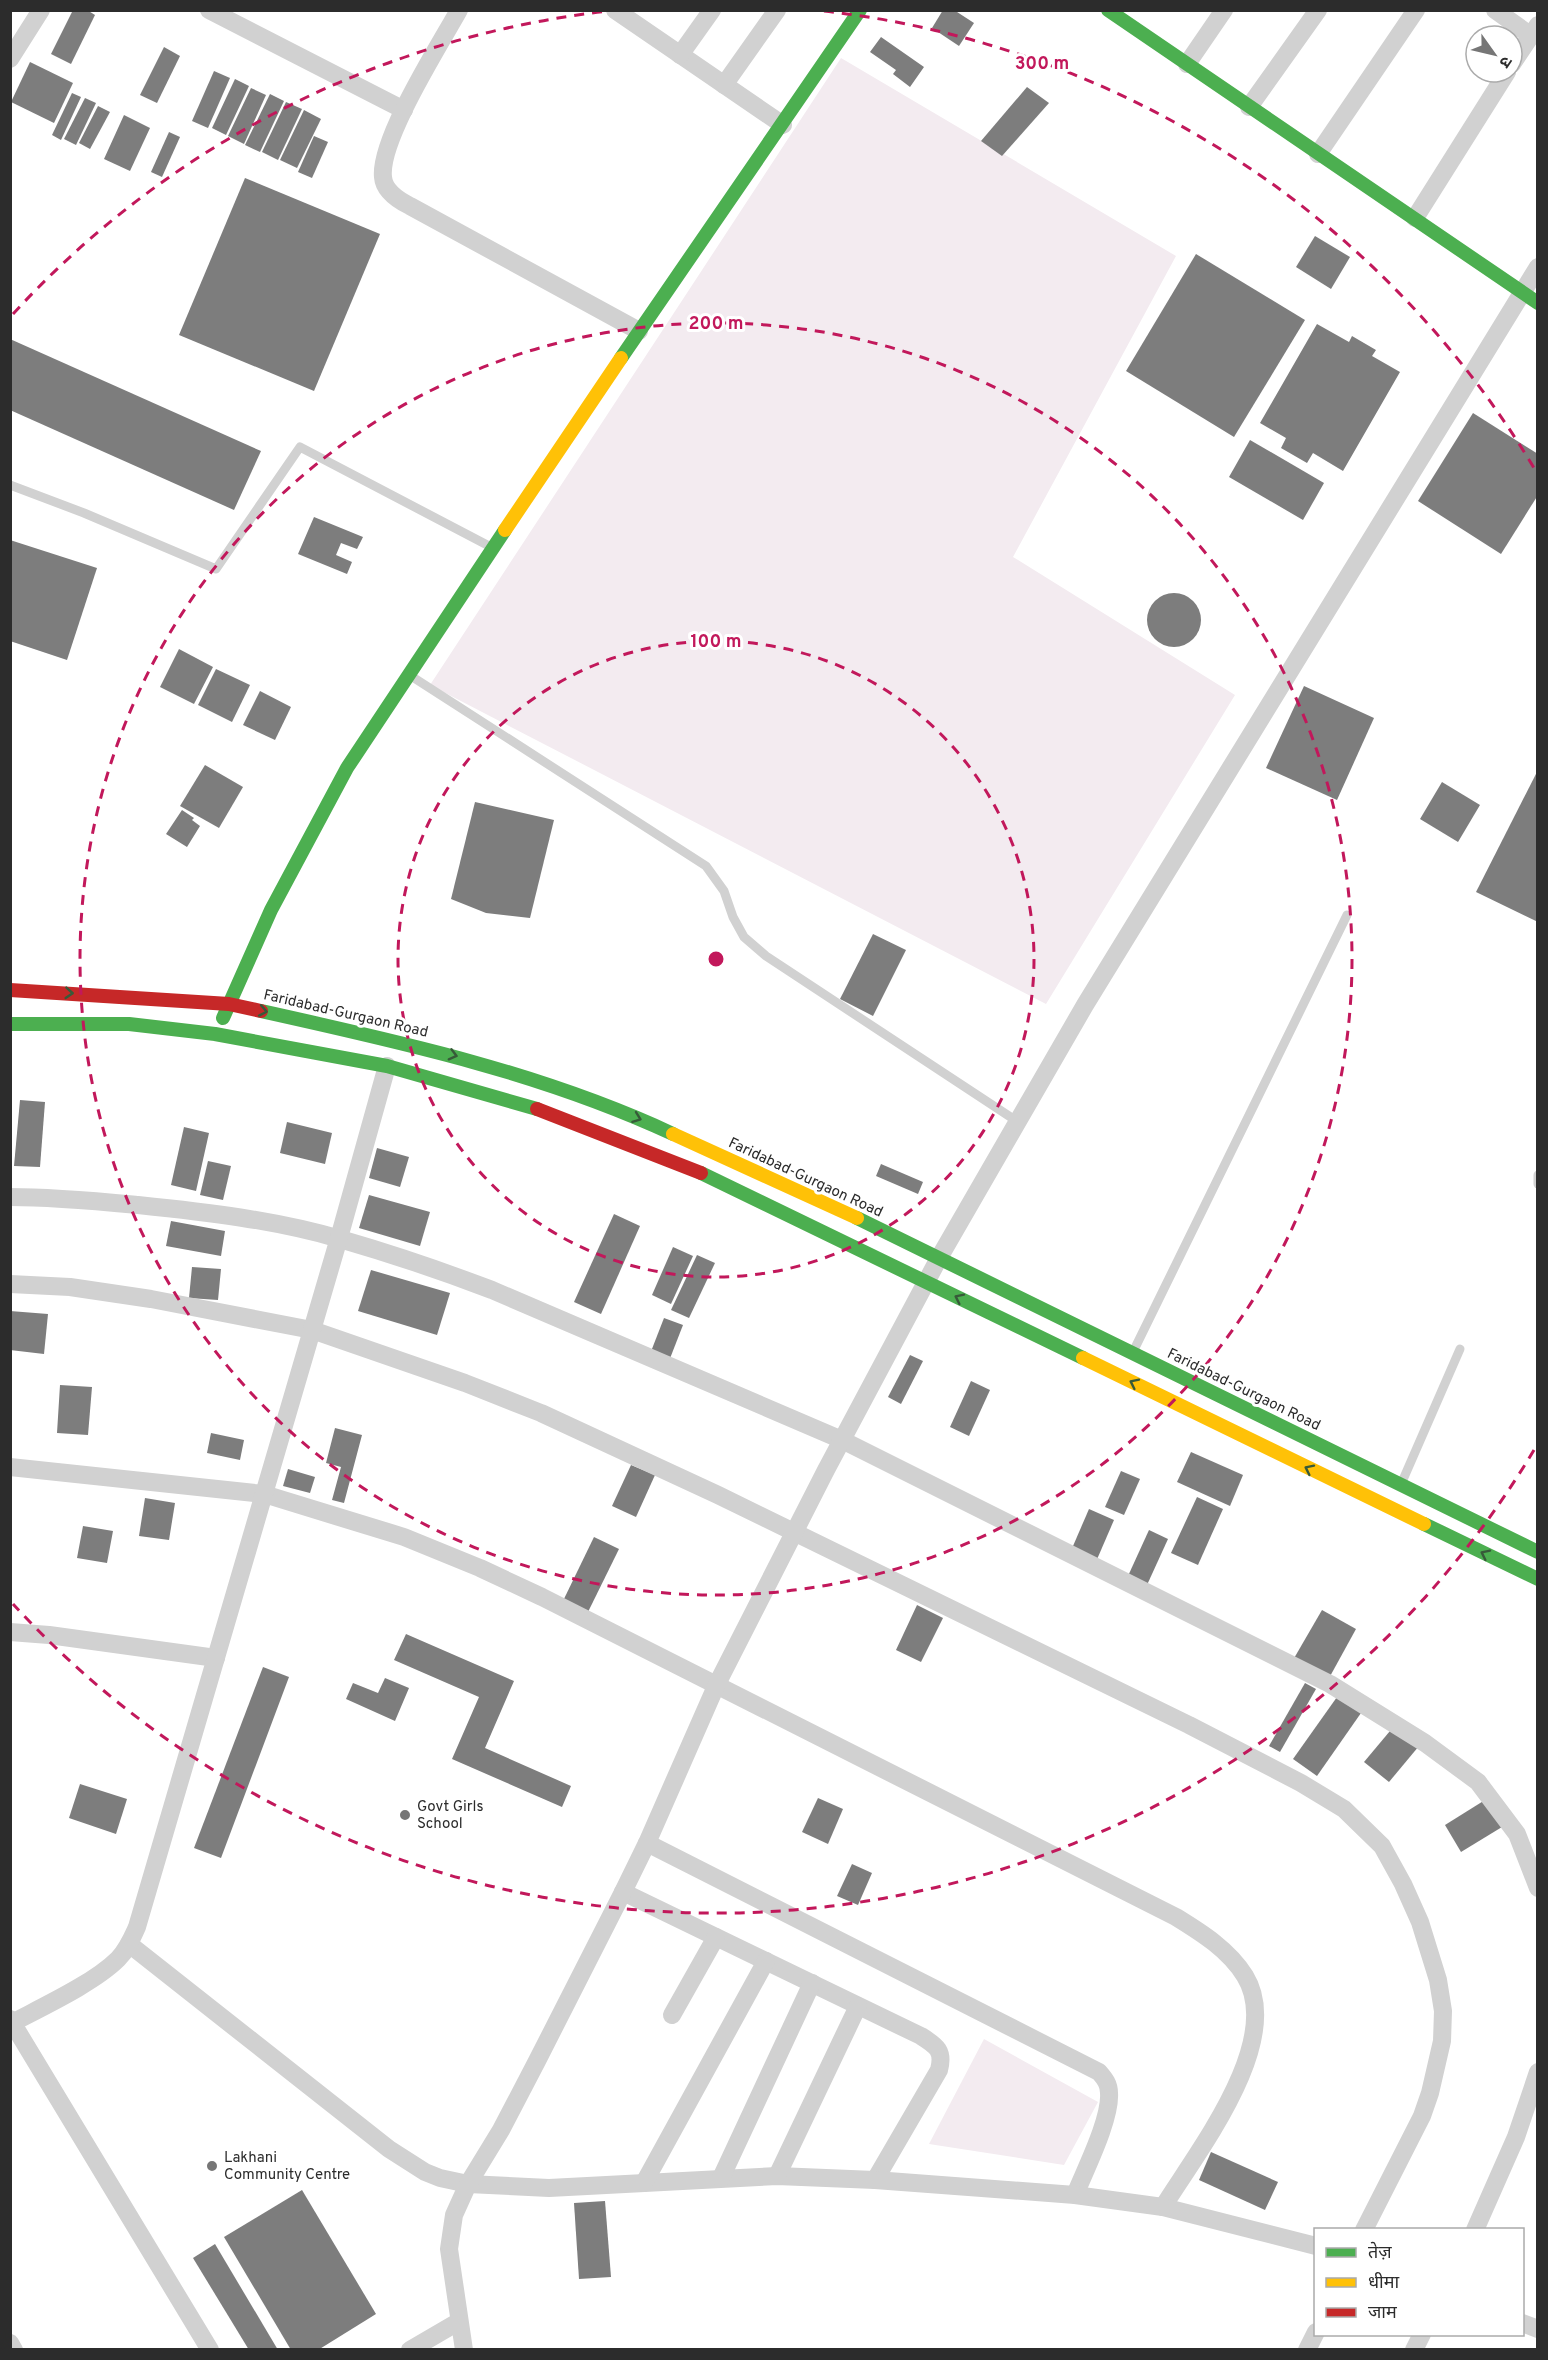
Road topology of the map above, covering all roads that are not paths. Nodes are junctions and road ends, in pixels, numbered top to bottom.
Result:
1 (41, 10) edge
2 (209, 10) edge
3 (459, 10) edge
4 (615, 10) edge
5 (712, 10) edge
6 (777, 10) edge
7 (860, 10) edge
8 (1108, 10) edge
9 (1224, 10) edge
10 (1318, 10) edge
11 (1416, 10) edge
12 (1495, 10) edge
13 (1534, 30) edge
14 (1524, 45) edge
15 (680, 55) junction
16 (10, 59) edge
17 (1187, 63) junction
18 (1500, 84) edge
19 (724, 85) junction
20 (1249, 107) junction
21 (404, 110) junction
22 (783, 125) junction
23 (1318, 154) junction
24 (1416, 218) junction
25 (1538, 267) edge
26 (1522, 291) junction
27 (1538, 303) edge
28 (639, 331) junction
29 (10, 485) edge
30 (493, 548) junction
31 (409, 674) junction
32 (1347, 915) dead end
33 (10, 990) edge
34 (229, 1004) junction
35 (10, 1024) edge
36 (216, 1034) junction
37 (387, 1066) junction
38 (1018, 1122) junction
39 (1538, 1174) edge
40 (1538, 1184) edge
41 (10, 1197) edge
42 (339, 1238) junction
43 (939, 1258) junction
44 (926, 1282) junction
45 (10, 1284) edge
46 (312, 1330) junction
47 (1460, 1349) dead end
48 (1132, 1353) junction
49 (842, 1440) junction
50 (10, 1467) edge
51 (1401, 1484) junction
52 (264, 1494) junction
53 (795, 1533) junction
54 (1538, 1552) edge
55 (1538, 1579) edge
56 (10, 1632) edge
57 (216, 1658) junction
58 (716, 1686) junction
59 (647, 1843) junction
60 (1538, 1888) edge
61 (622, 1892) junction
62 (716, 1937) junction
63 (129, 1944) junction
64 (766, 1961) junction
65 (812, 1983) junction
66 (858, 2006) junction
67 (672, 2014) dead end
68 (11, 2022) edge
69 (1538, 2072) edge
70 (777, 2176) junction
71 (721, 2178) junction
72 (875, 2180) junction
73 (644, 2183) junction
74 (468, 2184) junction
75 (1075, 2195) junction
76 (1163, 2206) junction
77 (1365, 2228) edge
78 (1474, 2228) edge
79 (1314, 2245) edge
80 (458, 2322) junction
81 (10, 2343) edge
82 (14, 2349) edge
83 (210, 2349) edge
84 (410, 2349) edge
85 (464, 2349) edge

1 - 16 street
2 - 21 street
3 - 21 street
4 - 15 street
5 - 15 street
6 - 19 street
7 - 22 main road
8 - 17 main road
9 - 17 street
10 - 20 street
11 - 23 street
12 - 13 street
13 - 14 street
15 - 19 street
17 - 20 main road
18 - 24 street
19 - 22 street
20 - 23 main road
21 - 28 street
22 - 28 main road
23 - 24 main road
24 - 26 main road
25 - 26 street
26 - 27 main road
26 - 38 street
28 - 30 main road
29 - 30 lane
30 - 31 main road
31 - 34 main road
31 - 38 lane
32 - 48 lane
33 -> 34 main road, Faridabad-Gurgaon Road
34 - 36 main road
34 -> 43 main road, Faridabad-Gurgaon Road
35 - 36 main road
36 - 37 main road
37 - 42 street
37 - 44 main road
38 - 43 street
39 - 40 lane
41 - 42 street
42 - 46 street
42 - 49 street
43 - 44 street
43 - 48 main road, Faridabad-Gurgaon Road
44 - 49 street
55 -> 44 main road
45 - 46 street
46 - 52 street
46 - 53 street
47 - 51 lane
48 - 51 main road, Faridabad-Gurgaon Road
49 - 53 street
49 - 60 street
50 - 52 street
51 - 54 main road, Faridabad-Gurgaon Road
52 - 57 street
52 - 58 street
53 - 58 street
53 - 77 street
56 - 57 street
57 - 63 street
58 - 59 street
58 - 76 street
59 - 61 street
59 - 75 street
61 - 62 street
61 - 74 street
62 - 64 street
62 - 67 street
63 - 68 street
63 - 74 street
64 - 65 street
64 - 73 street
65 - 66 street
65 - 71 street
66 - 70 street
66 - 72 street
68 - 83 street
69 - 78 street
70 - 71 street
70 - 72 street
71 - 73 street
72 - 75 street
73 - 74 street
74 - 80 street
75 - 76 street
76 - 79 street
80 - 84 street
80 - 85 street
81 - 82 street

